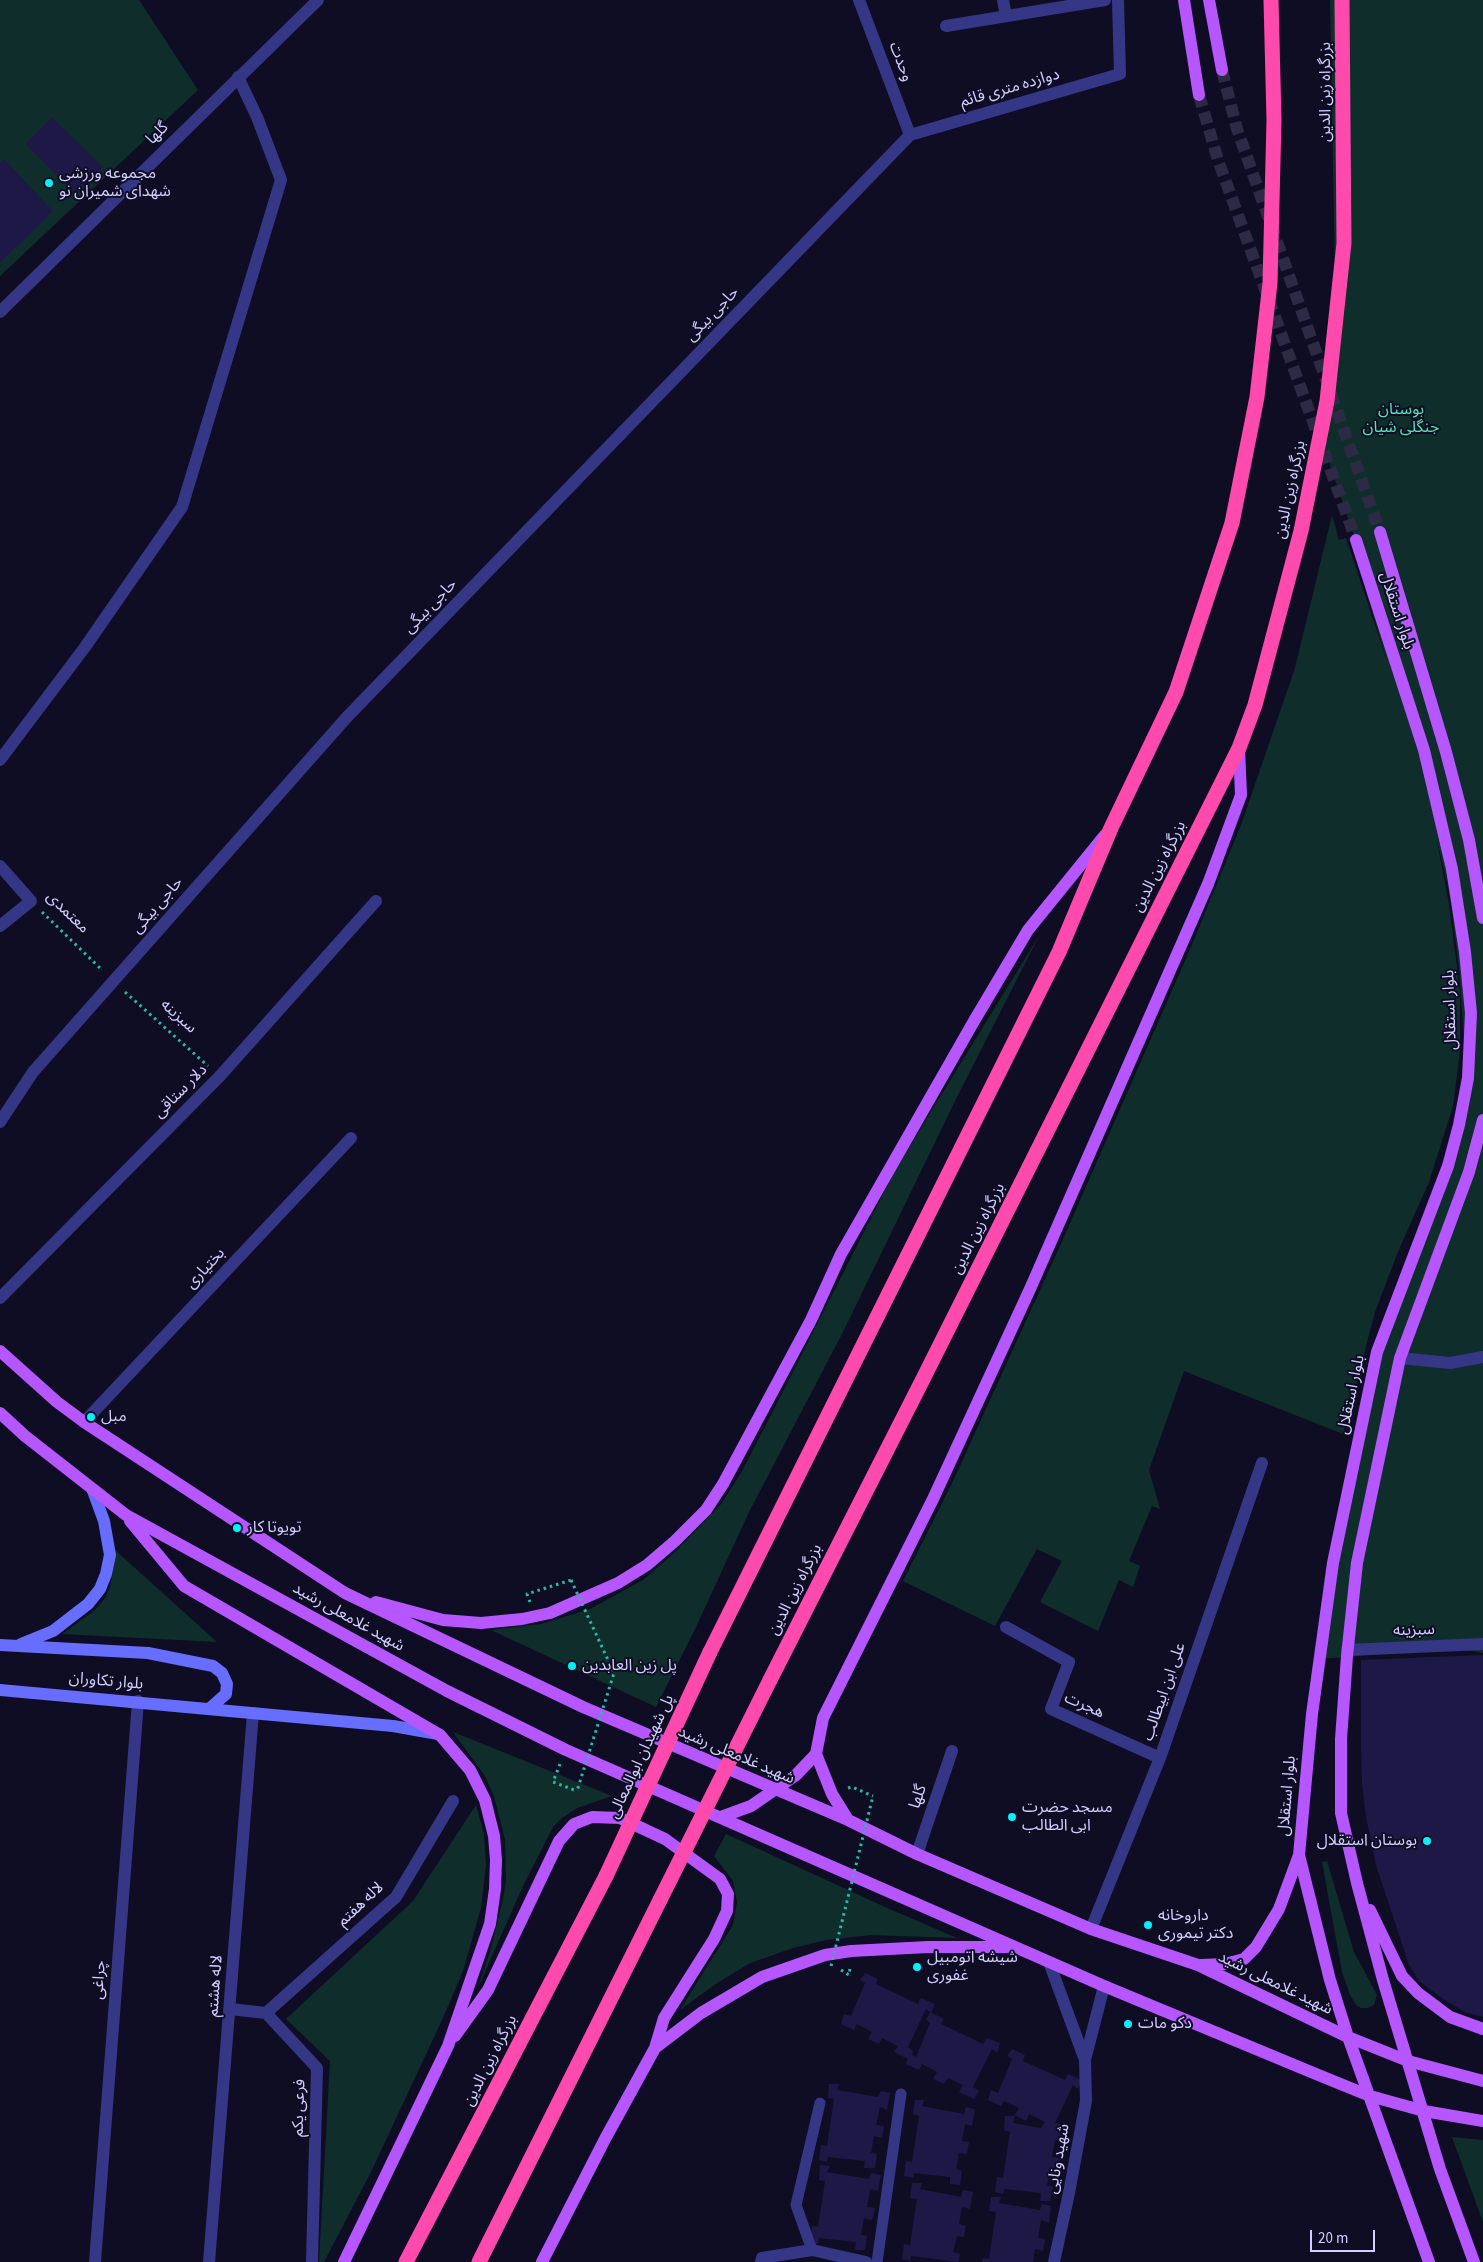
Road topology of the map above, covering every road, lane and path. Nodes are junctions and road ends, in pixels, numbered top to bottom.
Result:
1 (318, 0) edge
2 (859, 0) edge
3 (1003, 0) edge
4 (1105, 0) edge
5 (1118, 0) edge
6 (1184, 0) edge
7 (1209, 0) edge
8 (1271, 0) edge
9 (1342, 0) edge
10 (1006, 16) junction
11 (946, 26) dead end
12 (1222, 70) tunnel mouth
13 (238, 77) junction
14 (1199, 94) tunnel mouth
15 (910, 134) junction
16 (0, 312) edge
17 (1380, 532) tunnel mouth
18 (1356, 540) tunnel mouth
19 (1239, 748) junction
20 (0, 760) edge
21 (1111, 828) junction
22 (0, 866) edge
23 (376, 901) dead end
24 (32, 902) junction
25 (1483, 918) edge
26 (0, 926) edge
27 (114, 982) junction
28 (220, 1076) junction
29 (1483, 1120) edge
30 (0, 1122) edge
31 (352, 1138) dead end
32 (0, 1298) edge
33 (0, 1351) edge
34 (1483, 1357) edge
35 (1400, 1358) junction
36 (0, 1413) edge
37 (84, 1422) junction
38 (1262, 1462) dead end
39 (93, 1491) junction
40 (126, 1515) junction
41 (345, 1593) junction
42 (527, 1594) dead end
43 (1006, 1627) dead end
44 (1483, 1644) edge
45 (0, 1645) edge
46 (17, 1645) junction
47 (1347, 1650) junction
48 (0, 1690) edge
49 (138, 1701) junction
50 (210, 1709) junction
51 (253, 1713) junction
52 (440, 1735) junction
53 (952, 1751) dead end
54 (816, 1754) junction
55 (1160, 1758) junction
56 (553, 1782) dead end
57 (852, 1787) dead end
58 (774, 1790) junction
59 (453, 1801) dead end
60 (721, 1817) junction
61 (848, 1820) junction
62 (917, 1854) junction
63 (1299, 1855) junction
64 (606, 1876) joint
65 (1357, 1883) junction
66 (1091, 1929) junction
67 (1014, 1947) junction
68 (1049, 1962) junction
69 (1198, 1965) junction
70 (831, 1966) dead end
71 (1104, 1986) junction
72 (230, 2009) junction
73 (266, 2013) junction
74 (1483, 2030) edge
75 (1348, 2037) junction
76 (448, 2046) junction
77 (655, 2048) junction
78 (1085, 2060) junction
79 (1408, 2061) junction
80 (1483, 2081) edge
81 (902, 2094) dead end
82 (1370, 2096) junction
83 (820, 2103) dead end
84 (1424, 2111) junction
85 (1483, 2121) edge
86 (812, 2250) junction
87 (312, 2261) edge
88 (95, 2262) edge
89 (209, 2262) edge
90 (344, 2262) edge
91 (406, 2262) edge
92 (479, 2262) edge
93 (542, 2262) edge
94 (761, 2262) edge
95 (866, 2262) edge
96 (877, 2262) edge
97 (1054, 2262) edge
98 (1429, 2262) edge
99 (1474, 2262) edge

1 - 13 street, گلها
2 - 15 street, وحدت
3 - 10 street
4 - 10 street
5 - 15 street, دوازده متری قائم
6 - 14 main road
7 - 12 main road
8 - 21 highway
9 - 19 highway, بزرگراه زین الدین
10 - 11 street
13 - 16 street, گلها
13 - 20 street
15 - 27 street, حاجی بیگی
17 - 25 main road, بلوار استقلال
18 - 63 main road, بلوار استقلال
19 - 54 main road
19 - 92 highway, بزرگراه زین الدین, bridge
21 - 41 main road
21 - 64 highway, پل شهیدان ابوالمعالی, bridge
22 - 24 street, معتمدی
23 - 28 street, دلار ستاقی
24 - 26 street
24 - 27 path, معتمدی
27 - 28 path, سبزینه
27 - 30 street, حاجی بیگی
28 - 32 street, دلار ستاقی
29 - 35 main road
31 - 37 street, بختیاری
33 - 37 main road, شهید غلامعلی رشید
34 - 35 street
35 - 47 main road
36 - 39 main road, شهید غلامعلی رشید
37 - 41 main road, شهید غلامعلی رشید
38 - 55 street, علی ابن ابیطالب
39 - 40 main road, شهید غلامعلی رشید
39 - 46 main road
40 - 52 main road
40 - 60 main road, شهید غلامعلی رشید
41 - 58 main road, شهید غلامعلی رشید
42 - 56 path, bridge
43 - 55 street, هجرت
44 - 47 street, سبزینه
45 - 46 main road
46 - 50 main road
47 - 65 main road
48 - 49 main road, بلوار تکاوران
49 - 50 main road, بلوار تکاوران
49 - 88 street, چراغی
50 - 51 main road, بلوار تکاوران
51 - 52 main road, بلوار تکاوران
51 - 72 street, لاله هشتم
52 - 76 main road
53 - 62 street, گلها
54 - 58 main road
54 - 61 main road
55 - 66 street, علی ابن ابیطالب
57 - 70 path, bridge
58 - 60 main road
58 - 61 main road, شهید غلامعلی رشید
59 - 73 street, لاله هفتم
60 - 67 main road, شهید غلامعلی رشید
61 - 62 main road, شهید غلامعلی رشید
62 - 66 main road, شهید غلامعلی رشید
63 - 69 main road
63 - 75 main road, بلوار استقلال
64 - 91 highway, بزرگراه زین الدین
65 - 74 main road
65 - 79 main road
66 - 69 main road, شهید غلامعلی رشید
67 - 68 main road, شهید غلامعلی رشید
67 - 77 main road
68 - 71 main road, شهید غلامعلی رشید
68 - 78 street, شهید ونایی
69 - 75 main road, شهید غلامعلی رشید
71 - 78 street, شهید ونایی
71 - 82 main road, شهید غلامعلی رشید
72 - 73 street
72 - 89 street, لاله هشتم
73 - 87 street, فرعی یکم
75 - 79 main road, شهید غلامعلی رشید
75 - 82 main road, بلوار استقلال
76 - 77 main road
76 - 90 main road
77 - 93 main road
78 - 97 street, شهید ونایی
79 - 80 main road, شهید غلامعلی رشید
79 - 84 main road
81 - 96 lane
82 - 84 main road, شهید غلامعلی رشید
82 - 98 main road, بلوار استقلال
83 - 86 lane
84 - 85 main road, شهید غلامعلی رشید
84 - 99 main road
86 - 94 street
86 - 95 street

